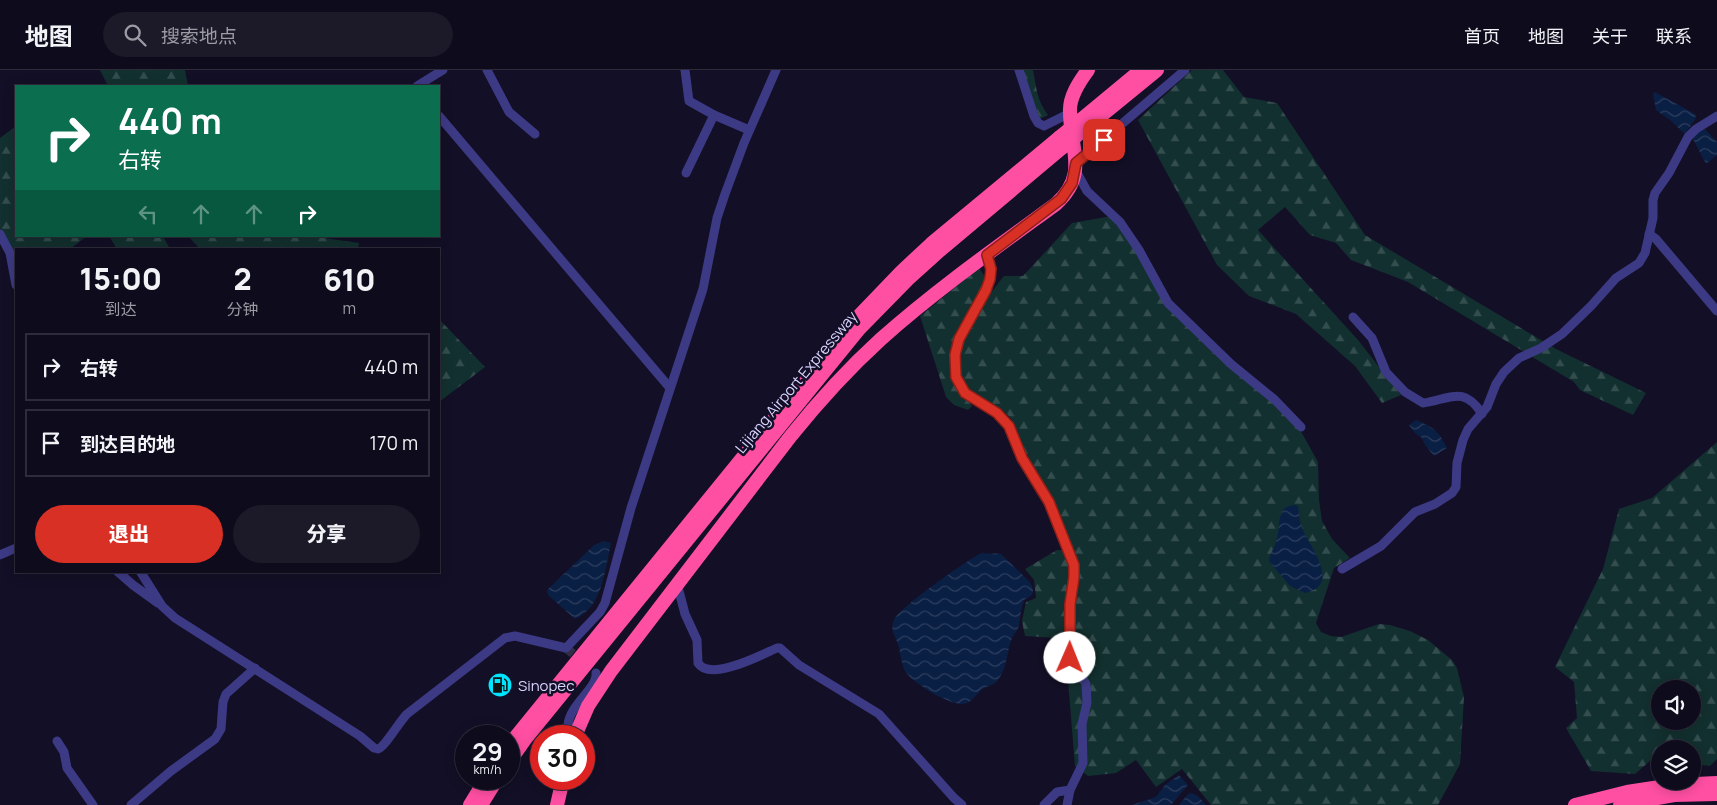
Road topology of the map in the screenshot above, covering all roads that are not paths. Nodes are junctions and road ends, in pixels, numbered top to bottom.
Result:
1 (443, 70) edge
2 (487, 70) edge
3 (685, 70) edge
4 (776, 70) edge
5 (1019, 70) edge
6 (1141, 70) edge
7 (1157, 70) edge
8 (1185, 70) edge
9 (1086, 71) edge
10 (419, 85) edge
11 (714, 115) junction
12 (1717, 116) edge
13 (440, 117) edge
14 (1079, 120) junction
15 (749, 130) junction
16 (534, 134) dead end
17 (1062, 142) junction
18 (1076, 167) junction
19 (686, 173) dead end
20 (0, 234) edge
21 (1649, 234) junction
22 (987, 255) junction
23 (15, 279) edge
24 (1717, 311) edge
25 (1353, 317) dead end
26 (670, 388) junction
27 (1482, 414) junction
28 (1301, 427) dead end
29 (15, 548) edge
30 (0, 554) edge
31 (1342, 569) dead end
32 (119, 573) edge
33 (141, 573) edge
34 (675, 587) junction
35 (162, 606) junction
36 (256, 668) junction
37 (596, 673) dead end
38 (568, 725) edge
39 (578, 725) edge
40 (520, 731) edge
41 (57, 741) dead end
42 (520, 747) edge
43 (1717, 784) edge
44 (1701, 786) edge
45 (479, 790) edge
46 (491, 790) edge
47 (560, 790) edge
48 (1070, 790) junction
49 (1674, 790) junction
50 (1717, 794) edge
51 (93, 805) edge
52 (131, 805) edge
53 (470, 805) edge
54 (482, 805) edge
55 (557, 805) edge
56 (962, 805) edge
57 (1044, 805) edge
58 (1067, 805) edge
59 (1575, 805) edge
60 (1620, 805) edge

1 - 10 street
2 - 16 street
3 - 11 street
4 - 15 street
5 - 14 street
6 - 14 highway, Lijiang Airport Expressway
7 - 14 highway, Lijiang Airport Expressway
8 - 18 street
9 - 14 highway
11 - 15 street
11 - 19 street
12 - 21 street
13 - 26 street
14 - 17 highway, Lijiang Airport Expressway, bridge
14 - 18 highway
15 - 26 street
17 - 40 highway, Lijiang Airport Expressway
17 - 42 highway, Lijiang Airport Expressway
18 - 22 highway
18 - 28 street
20 - 23 street
21 - 24 street
21 - 27 street
22 - 34 highway
22 - 48 street
25 - 27 street
26 - 36 street
27 - 31 street
29 - 30 street
32 - 35 street
33 - 35 street
34 - 39 highway
34 - 56 street
35 - 36 street
36 - 52 street
37 - 38 street
41 - 51 street
43 - 44 highway
45 - 53 highway
46 - 54 highway
47 - 55 highway
48 - 57 street
48 - 58 street
49 - 50 highway
49 - 59 highway
49 - 60 highway

